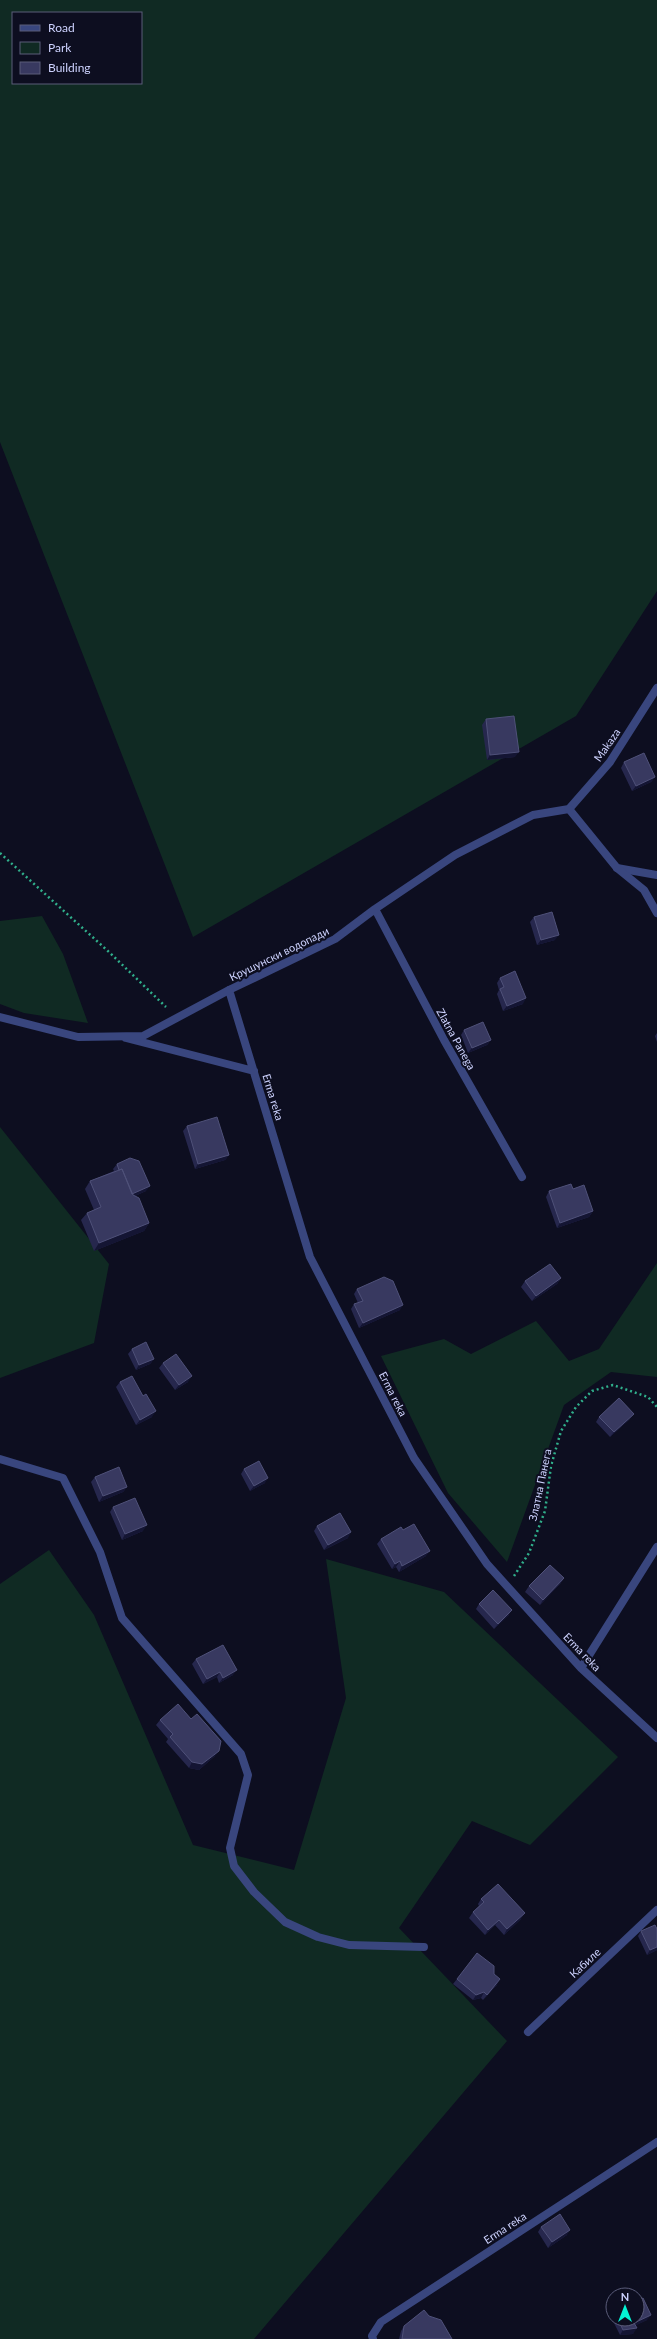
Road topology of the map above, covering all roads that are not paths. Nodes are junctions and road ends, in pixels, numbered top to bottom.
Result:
1 (657, 688) edge
2 (569, 809) junction
3 (617, 868) junction
4 (657, 875) edge
5 (375, 909) junction
6 (657, 913) edge
7 (229, 990) junction
8 (0, 1017) edge
9 (121, 1036) junction
10 (254, 1071) junction
11 (522, 1177) dead end
12 (0, 1459) edge
13 (657, 1547) edge
14 (581, 1668) junction
15 (657, 1738) edge
16 (657, 1910) edge
17 (424, 1947) dead end
18 (528, 2032) dead end
19 (657, 2142) edge
20 (373, 2339) edge

1 - 2 street, Makaza
2 - 3 street
2 - 5 street, Крушунски водопади
3 - 4 street
3 - 6 street
5 - 7 street, Крушунски водопади
5 - 11 street, Zlatna Panega
7 - 9 street, Крушунски водопади
7 - 10 street, Erma reka
8 - 9 street, Крушунски водопади
9 - 10 street
10 - 14 street, Erma reka
12 - 17 street
13 - 14 street
14 - 15 street, Erma reka
16 - 18 street, Кабиле
19 - 20 street, Erma reka

